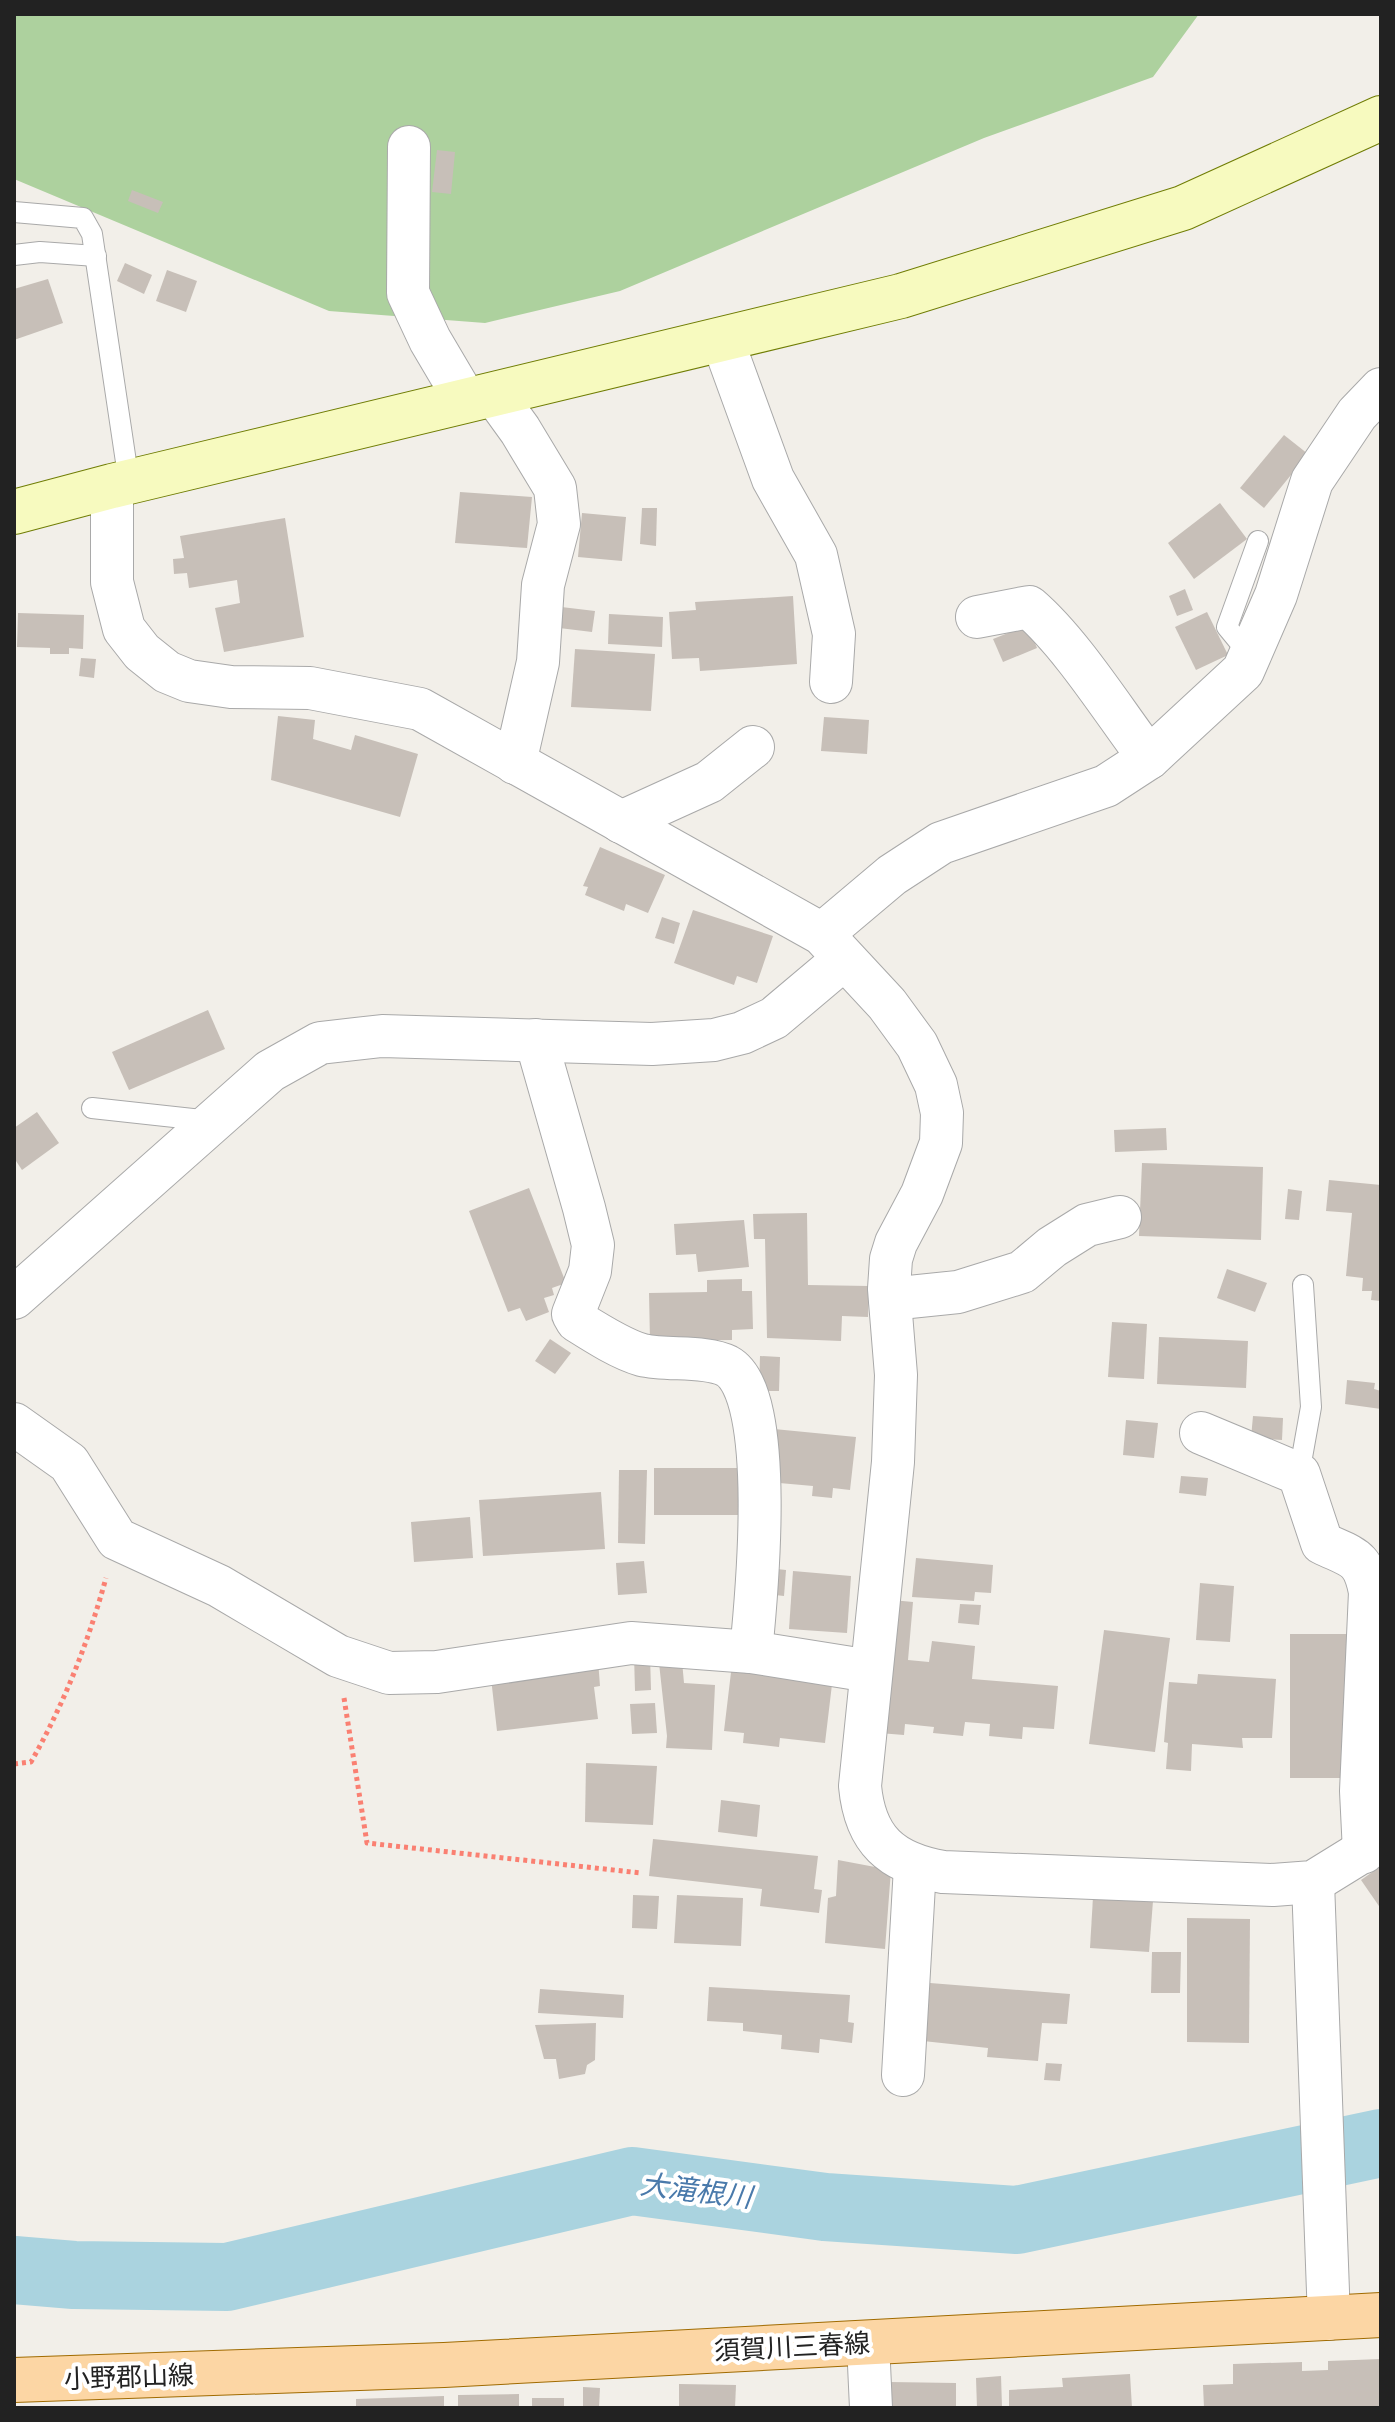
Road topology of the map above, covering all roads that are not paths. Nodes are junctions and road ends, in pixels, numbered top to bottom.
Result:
1 (1381, 118) edge
2 (409, 147) dead end
3 (14, 212) edge
4 (14, 255) edge
5 (96, 256) junction
6 (722, 339) junction
7 (1381, 389) edge
8 (480, 397) junction
9 (120, 484) junction
10 (14, 512) edge
11 (1258, 541) dead end
12 (977, 617) dead end
13 (1250, 655) junction
14 (831, 682) dead end
15 (753, 747) dead end
16 (1149, 758) junction
17 (515, 763) junction
18 (621, 822) junction
19 (833, 946) junction
20 (536, 1040) junction
21 (92, 1108) dead end
22 (212, 1121) junction
23 (1120, 1217) dead end
24 (1303, 1285) dead end
25 (14, 1298) edge
26 (890, 1299) junction
27 (14, 1424) edge
28 (1201, 1433) dead end
29 (1299, 1474) junction
30 (751, 1652) junction
31 (870, 1671) junction
32 (1372, 1846) edge
33 (915, 1867) junction
34 (1313, 1882) junction
35 (903, 2075) dead end
36 (1381, 2315) edge
37 (1329, 2319) junction
38 (868, 2343) junction
39 (14, 2380) edge
40 (233, 2391) edge
41 (871, 2408) edge

1 - 6 street
2 - 8 street
3 - 5 lane
4 - 5 lane
5 - 9 lane
6 - 8 street
6 - 14 street
7 - 13 street
8 - 9 street
8 - 17 street
9 - 10 street
9 - 17 street
11 - 13 lane
12 - 16 street
13 - 16 street
15 - 18 street
16 - 19 street
17 - 18 street
18 - 19 street
19 - 20 street
19 - 26 street
20 - 22 street
20 - 30 street
21 - 22 lane
22 - 25 street
23 - 26 street
24 - 29 lane
26 - 31 street
27 - 30 street
28 - 29 street
29 - 32 street
30 - 31 street
31 - 33 street
32 - 34 street
33 - 34 street
33 - 35 street
34 - 37 street
36 - 37 main road, 須賀川三春線
37 - 38 main road, 須賀川三春線
38 - 40 main road, 須賀川三春線
38 - 41 street
39 - 40 main road, 小野郡山線

